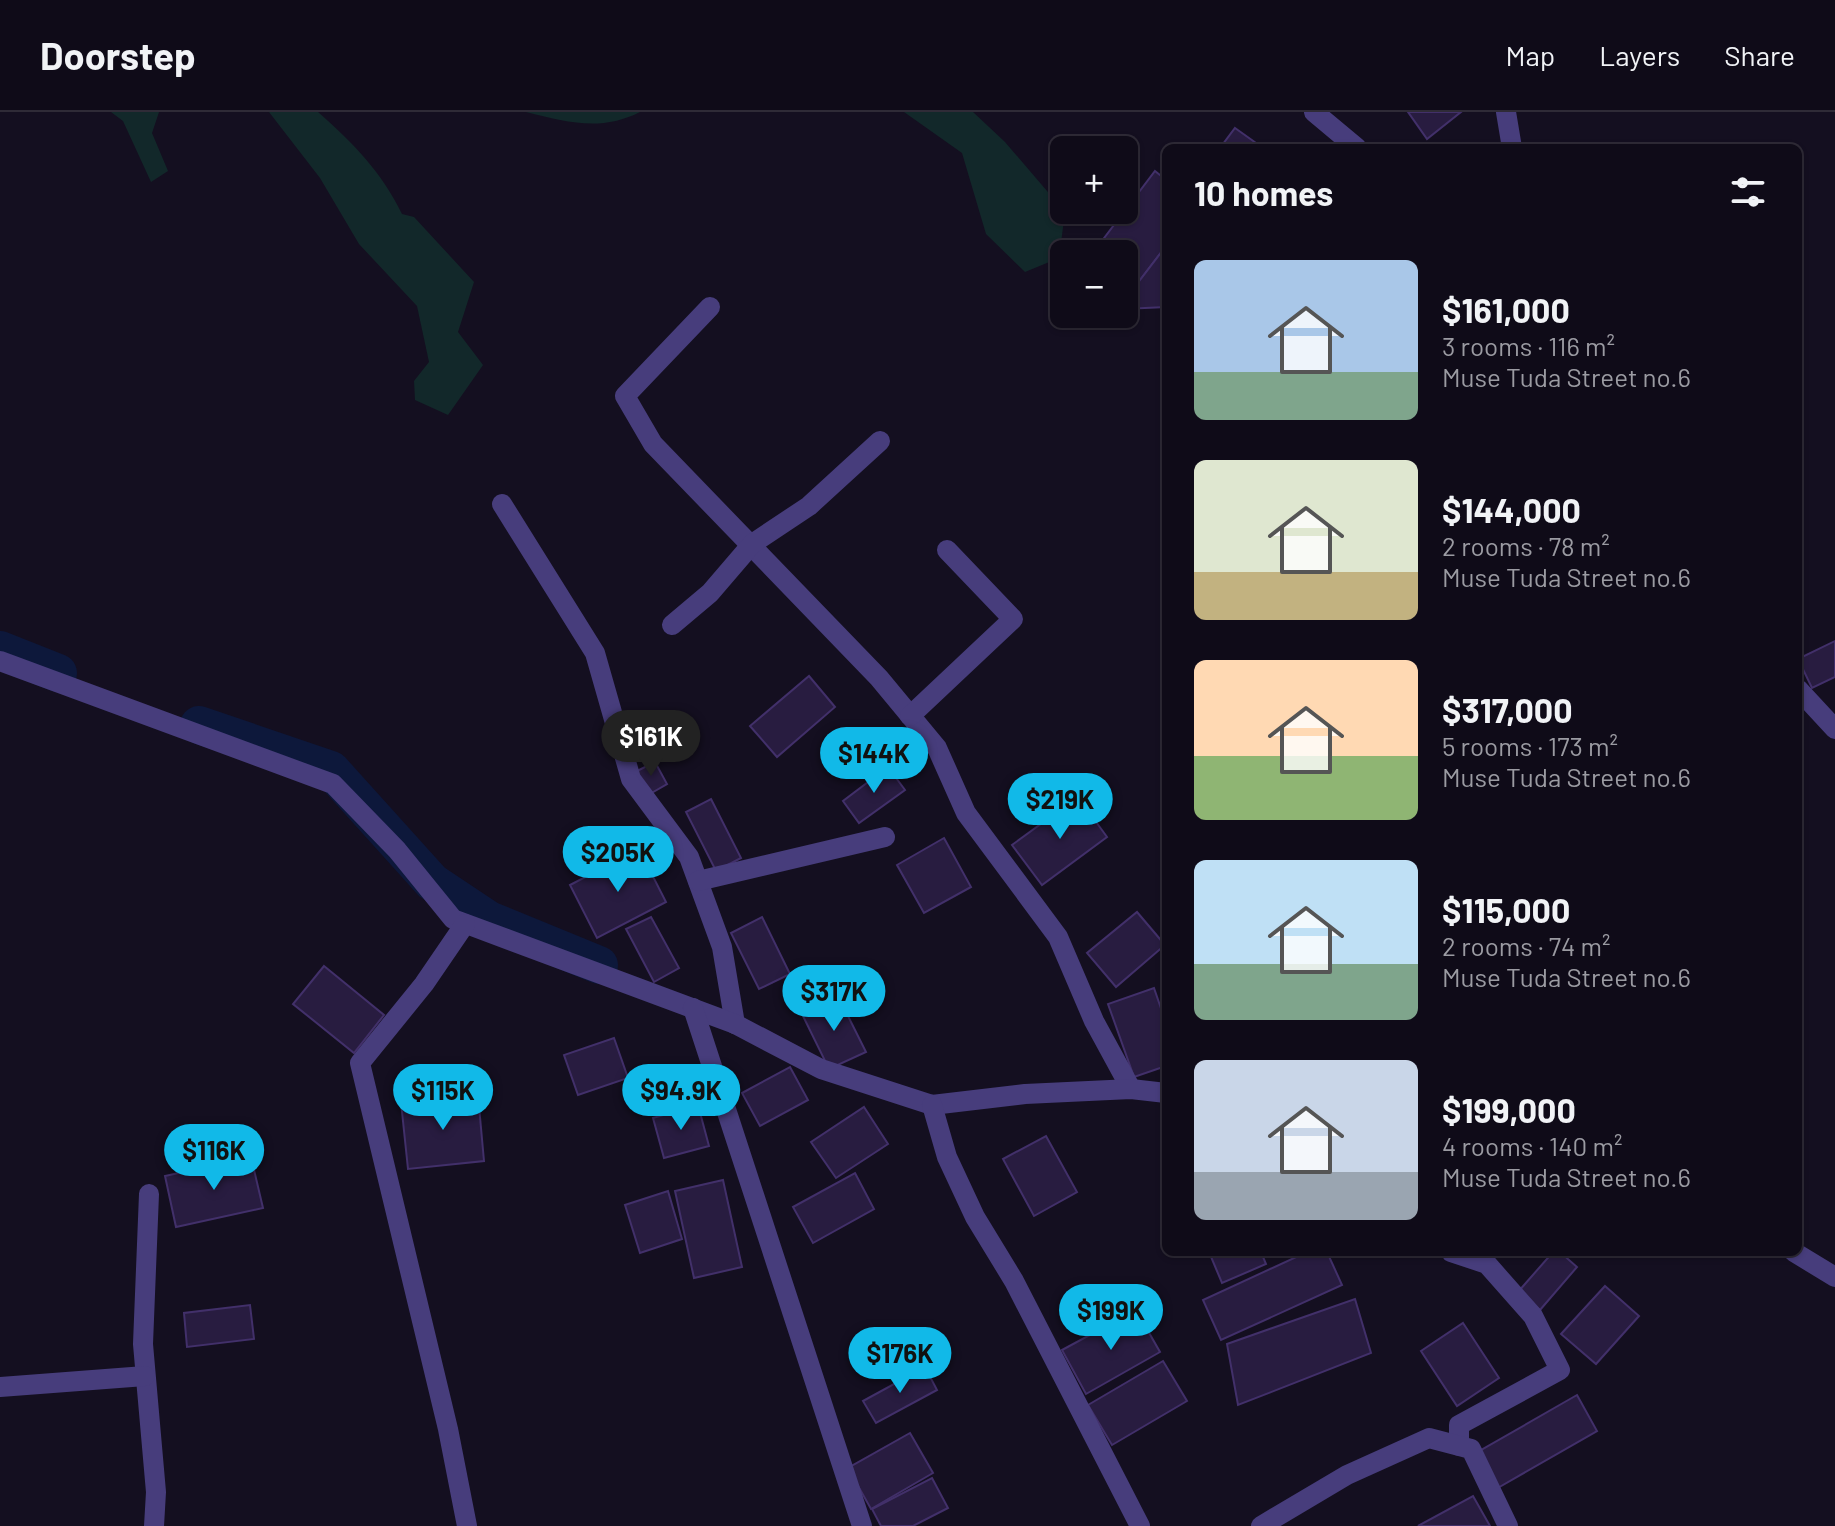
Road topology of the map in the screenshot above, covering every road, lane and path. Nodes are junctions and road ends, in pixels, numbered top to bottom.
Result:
1 (1314, 112) edge
2 (1506, 112) edge
3 (1352, 144) edge
4 (1511, 144) edge
5 (710, 307) dead end
6 (880, 441) dead end
7 (502, 504) dead end
8 (752, 544) junction
9 (947, 550) dead end
10 (672, 625) dead end
11 (0, 661) edge
12 (1802, 693) edge
13 (910, 716) junction
14 (1835, 729) edge
15 (885, 837) dead end
16 (698, 881) junction
17 (465, 924) junction
18 (693, 1008) junction
19 (735, 1024) junction
20 (1131, 1089) junction
21 (1162, 1093) edge
22 (932, 1105) junction
23 (149, 1194) dead end
24 (1463, 1256) edge
25 (1801, 1256) edge
26 (1835, 1277) edge
27 (145, 1376) junction
28 (0, 1387) edge
29 (1459, 1446) junction
30 (154, 1526) edge
31 (467, 1526) edge
32 (862, 1526) edge
33 (1140, 1526) edge
34 (1261, 1526) edge
35 (1508, 1526) edge

1 - 3 street
2 - 4 street
5 - 8 street
6 - 8 street
7 - 16 street
8 - 10 street
8 - 13 street
9 - 13 street
11 - 17 street
12 - 14 street
13 - 20 street
15 - 16 street
16 - 19 street
17 - 18 street
17 - 31 street
18 - 19 street
18 - 32 street
19 - 22 street
20 - 21 street
20 - 22 street
22 - 33 street
23 - 27 street
24 - 29 street
25 - 26 street
27 - 28 street
27 - 30 street
29 - 34 street
29 - 35 street

